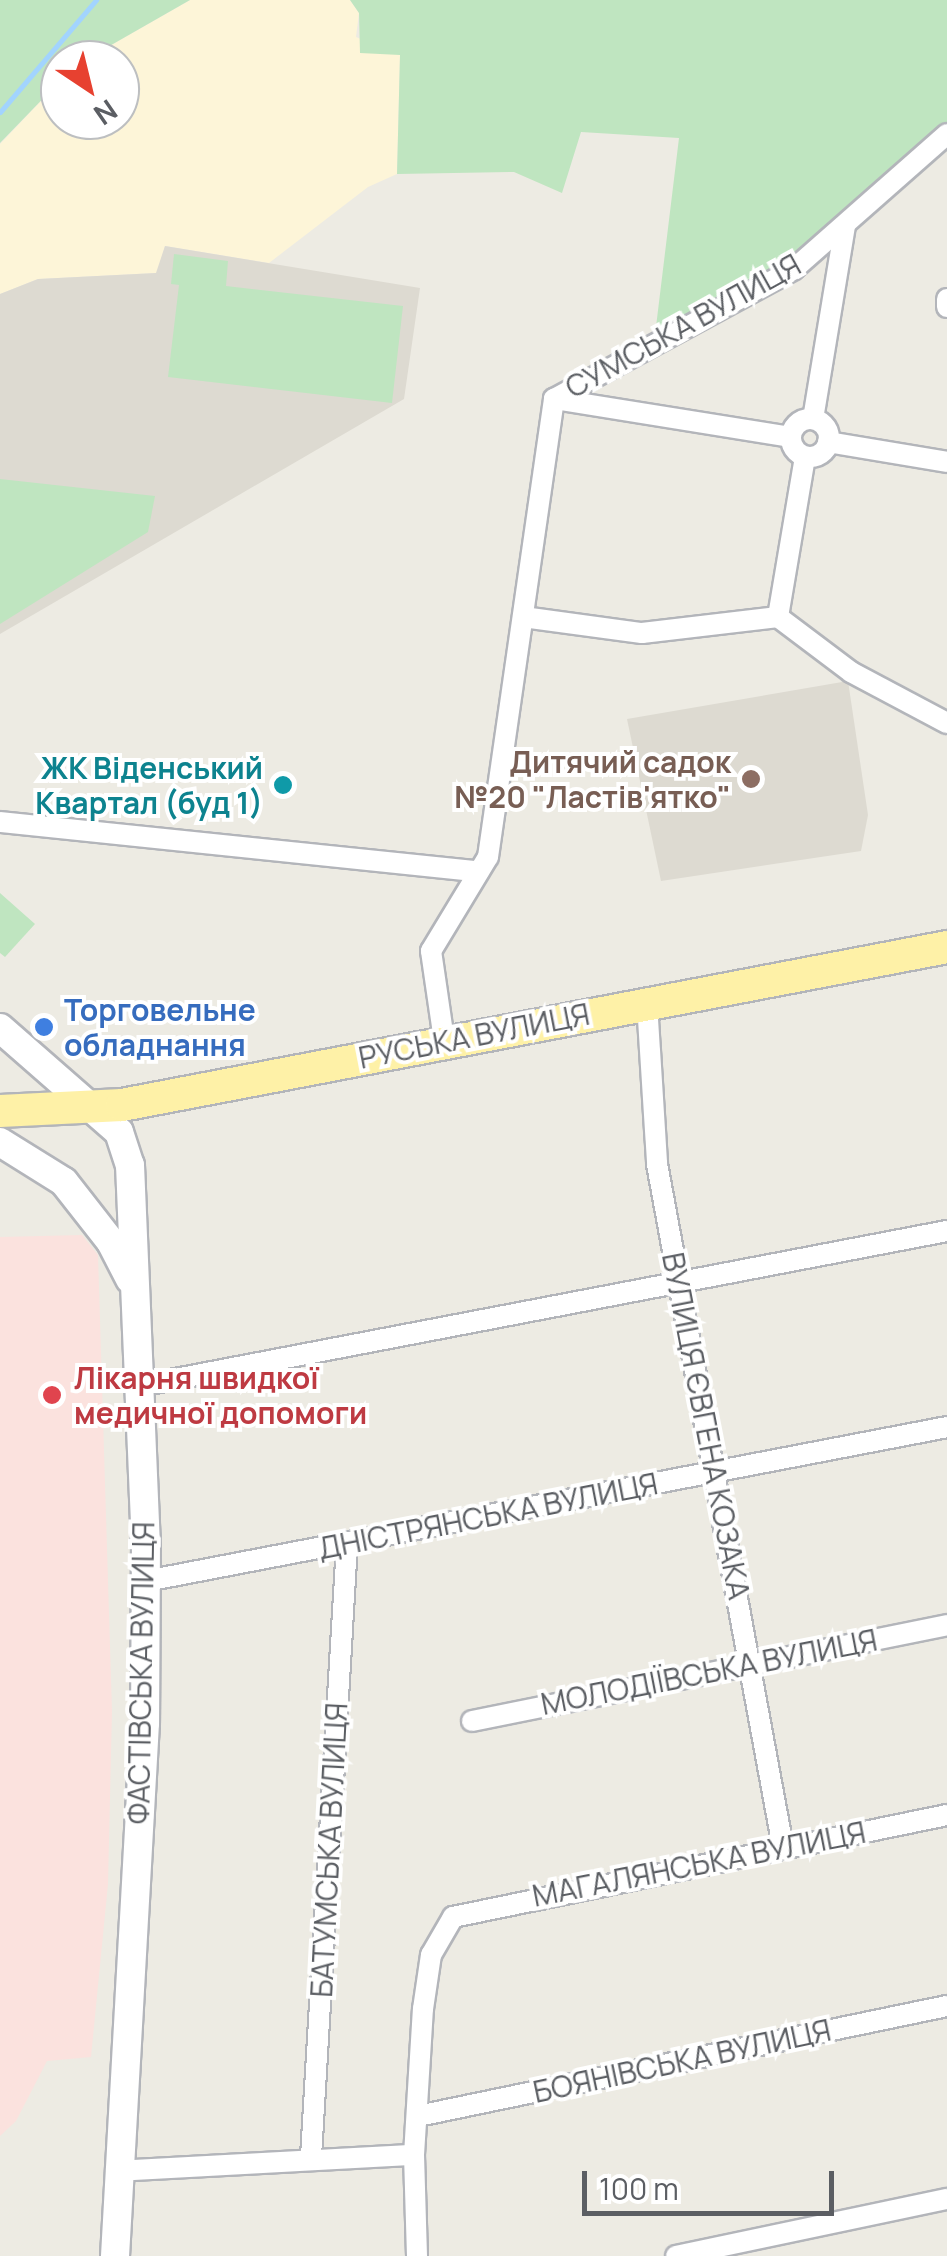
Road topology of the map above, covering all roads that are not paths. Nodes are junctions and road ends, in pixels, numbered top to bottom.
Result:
1 (945, 139) edge
2 (845, 226) junction
3 (554, 399) junction
4 (814, 419) junction
5 (790, 437) junction
6 (828, 442) junction
7 (805, 457) junction
8 (947, 462) edge
9 (778, 617) junction
10 (523, 618) junction
11 (947, 723) edge
12 (0, 822) edge
13 (478, 871) junction
14 (947, 947) edge
15 (647, 1004) junction
16 (0, 1028) edge
17 (444, 1040) junction
18 (85, 1108) junction
19 (0, 1112) edge
20 (0, 1142) edge
21 (947, 1231) edge
22 (678, 1283) junction
23 (135, 1290) junction
24 (139, 1386) junction
25 (947, 1427) edge
26 (712, 1472) junction
27 (346, 1544) junction
28 (146, 1580) junction
29 (947, 1625) edge
30 (751, 1662) junction
31 (472, 1721) dead end
32 (947, 1815) edge
33 (782, 1846) junction
34 (947, 2006) edge
35 (418, 2116) junction
36 (414, 2155) junction
37 (310, 2157) junction
38 (116, 2170) junction
39 (947, 2198) edge
40 (115, 2256) edge
41 (418, 2256) edge
42 (676, 2256) edge

1 - 2 street, СУМСЬКА ВУЛИЦЯ
2 - 3 street, СУМСЬКА ВУЛИЦЯ
2 - 4 street
3 - 5 street
3 - 10 street
4 - 5 street
4 - 6 street
5 - 7 street
6 - 7 street
6 - 8 street
7 - 9 street
9 - 10 street
9 - 11 street
10 - 13 street
12 - 13 street
13 - 17 street
14 - 15 main road, РУСЬКА ВУЛИЦЯ
15 - 17 main road, РУСЬКА ВУЛИЦЯ
15 - 22 street, ВУЛИЦЯ ЄВГЕНА КОЗАКА
16 - 18 main road, ФАСТІВСЬКА ВУЛИЦЯ
17 - 18 main road, РУСЬКА ВУЛИЦЯ
18 - 19 main road, РУСЬКА ВУЛИЦЯ
18 - 23 main road, ФАСТІВСЬКА ВУЛИЦЯ
20 - 23 main road
21 - 22 street
22 - 24 street
22 - 26 street, ВУЛИЦЯ ЄВГЕНА КОЗАКА
23 - 24 main road, ФАСТІВСЬКА ВУЛИЦЯ
24 - 28 main road, ФАСТІВСЬКА ВУЛИЦЯ
25 - 26 street, ДНІСТРЯНСЬКА ВУЛИЦЯ
26 - 27 street, ДНІСТРЯНСЬКА ВУЛИЦЯ
26 - 30 street, ВУЛИЦЯ ЄВГЕНА КОЗАКА
27 - 28 street, ДНІСТРЯНСЬКА ВУЛИЦЯ
27 - 37 street, БАТУМСЬКА ВУЛИЦЯ
28 - 38 main road, ФАСТІВСЬКА ВУЛИЦЯ
29 - 30 street, МОЛОДІЇВСЬКА ВУЛИЦЯ
30 - 31 street, МОЛОДІЇВСЬКА ВУЛИЦЯ
30 - 33 street, ВУЛИЦЯ ЄВГЕНА КОЗАКА
32 - 33 street, МАГАЛЯНСЬКА ВУЛИЦЯ
33 - 35 street, МАГАЛЯНСЬКА ВУЛИЦЯ
34 - 35 street, БОЯНІВСЬКА ВУЛИЦЯ
35 - 36 street
36 - 37 street
36 - 41 street
37 - 38 street
38 - 40 main road, ФАСТІВСЬКА ВУЛИЦЯ
39 - 42 street

